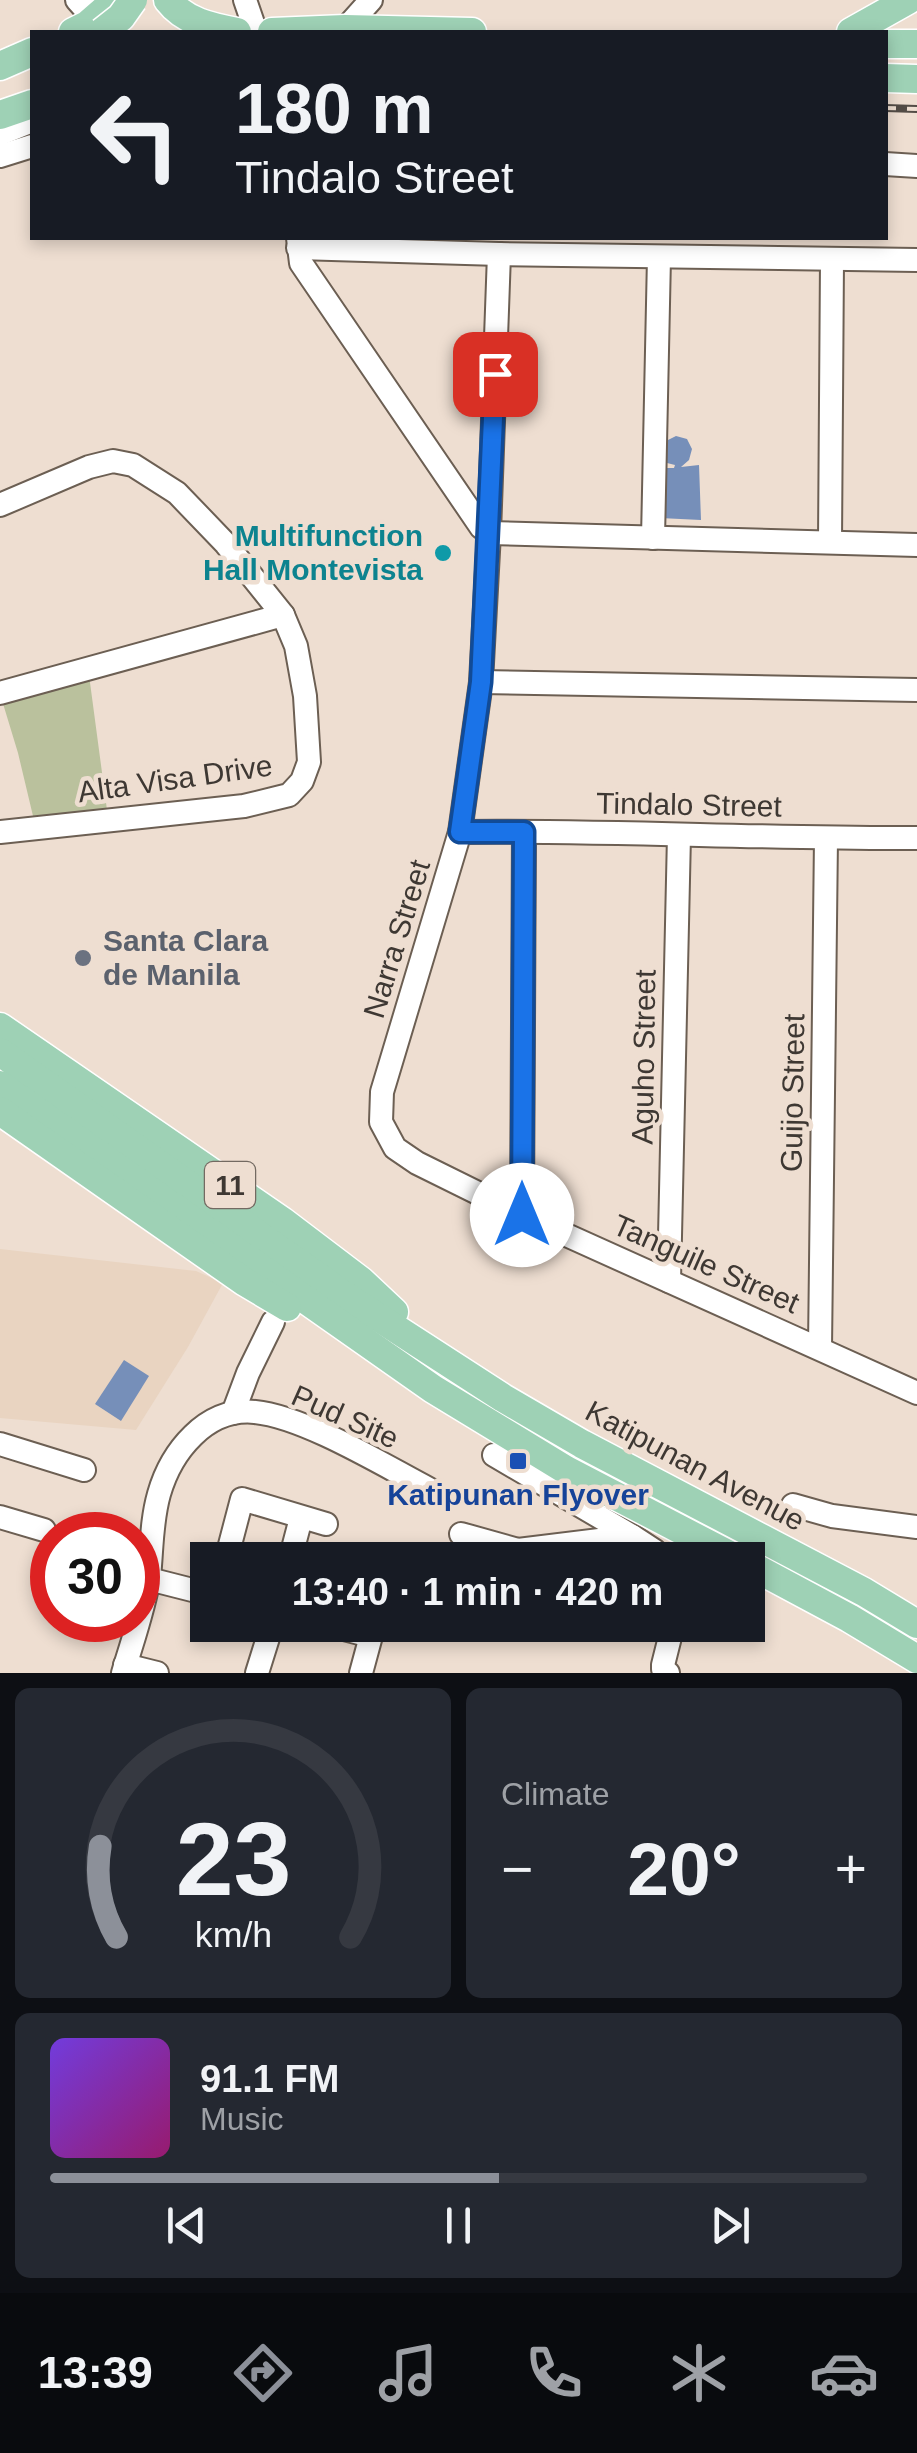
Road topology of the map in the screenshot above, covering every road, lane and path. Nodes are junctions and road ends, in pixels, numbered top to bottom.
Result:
1 (116, 0) edge
2 (133, 0) edge
3 (159, 0) edge
4 (168, 0) edge
5 (245, 0) edge
6 (371, 0) edge
7 (893, 11) edge
8 (86, 21) edge
9 (345, 29) junction
10 (227, 30) edge
11 (255, 30) edge
12 (321, 30) edge
13 (387, 30) edge
14 (855, 30) edge
15 (917, 44) edge
16 (30, 53) edge
17 (30, 61) edge
18 (0, 68) edge
19 (30, 73) edge
20 (888, 78) edge
21 (917, 78) edge
22 (0, 84) edge
23 (30, 105) edge
24 (0, 115) edge
25 (30, 123) edge
26 (30, 146) edge
27 (3, 148) edge
28 (888, 164) edge
29 (917, 166) edge
30 (298, 243) edge
31 (500, 254) junction
32 (659, 256) junction
33 (832, 260) junction
34 (917, 260) edge
35 (0, 505) edge
36 (489, 533) junction
37 (653, 538) junction
38 (830, 542) junction
39 (917, 545) edge
40 (283, 614) junction
41 (481, 682) junction
42 (917, 690) edge
43 (0, 693) edge
44 (0, 832) edge
45 (460, 832) junction
46 (524, 832) junction
47 (679, 835) junction
48 (826, 838) junction
49 (917, 838) edge
50 (0, 1026) edge
51 (0, 1052) edge
52 (0, 1085) edge
53 (0, 1112) edge
54 (417, 1163) joint
55 (522, 1215) junction
56 (669, 1281) junction
57 (273, 1322) dead end
58 (820, 1348) junction
59 (445, 1361) junction
60 (432, 1389) junction
61 (917, 1392) edge
62 (233, 1413) junction
63 (0, 1444) edge
64 (494, 1456) dead end
65 (84, 1470) dead end
66 (428, 1489) dead end
67 (793, 1505) dead end
68 (155, 1512) edge
69 (0, 1517) edge
70 (302, 1518) junction
71 (326, 1524) dead end
72 (30, 1526) edge
73 (917, 1527) edge
74 (461, 1534) dead end
75 (632, 1536) junction
76 (231, 1542) edge
77 (295, 1542) edge
78 (490, 1542) edge
79 (583, 1542) edge
80 (641, 1542) edge
81 (704, 1542) edge
82 (765, 1573) edge
83 (160, 1582) edge
84 (190, 1590) edge
85 (917, 1624) edge
86 (131, 1642) edge
87 (267, 1642) edge
88 (370, 1642) edge
89 (668, 1642) edge
90 (917, 1658) edge
91 (124, 1669) edge
92 (157, 1673) edge
93 (257, 1673) edge
94 (362, 1673) edge
95 (668, 1673) edge

1 - 8 main road
2 - 3 main road
2 - 8 main road, bridge
4 - 10 main road
5 - 11 street
6 - 9 street
7 - 14 main road
7 - 15 main road
9 - 12 main road
9 - 13 main road
16 - 18 main road
17 - 18 main road
19 - 22 main road
20 - 21 main road
23 - 24 main road
25 - 27 street
26 - 27 street
28 - 29 street
30 - 31 street
30 - 36 street
31 - 32 street
31 - 36 street, Narra Street
32 - 33 street
32 - 37 street
33 - 34 street
33 - 38 street
35 - 40 street
36 - 37 street
36 - 41 street, Narra Street
37 - 38 street
38 - 39 street
40 - 43 street
40 - 44 street, Alta Visa Drive
41 - 42 street
41 - 45 street, Narra Street
45 - 46 street, Tindalo Street
45 - 54 street, Narra Street
46 - 47 street, Tindalo Street
46 - 55 street
47 - 48 street, Tindalo Street
47 - 56 street, Aguho Street
48 - 49 street, Tindalo Street
48 - 58 street, Guijo Street
50 - 59 main road, Katipunan Avenue / 11
51 - 59 main road, Katipunan Avenue / 11
52 - 60 main road, Katipunan Avenue / 11
53 - 60 main road, Katipunan Avenue / 11
54 - 55 street, Tanguile Street
55 - 56 street, Tanguile Street
56 - 58 street, Tanguile Street
57 - 62 street
58 - 61 street, Tanguile Street
59 - 85 main road, Katipunan Avenue / 11
60 - 81 main road, Katipunan Avenue / 11
62 - 66 street, Pud Site
62 - 68 street
63 - 65 street
64 - 75 street
67 - 73 street
69 - 72 street
70 - 71 street
70 - 76 street
70 - 77 street
74 - 78 street
75 - 79 street
75 - 80 street
82 - 90 main road, Katipunan Avenue
83 - 84 street
86 - 91 street
87 - 93 street
88 - 94 street
89 - 95 street
91 - 92 street

